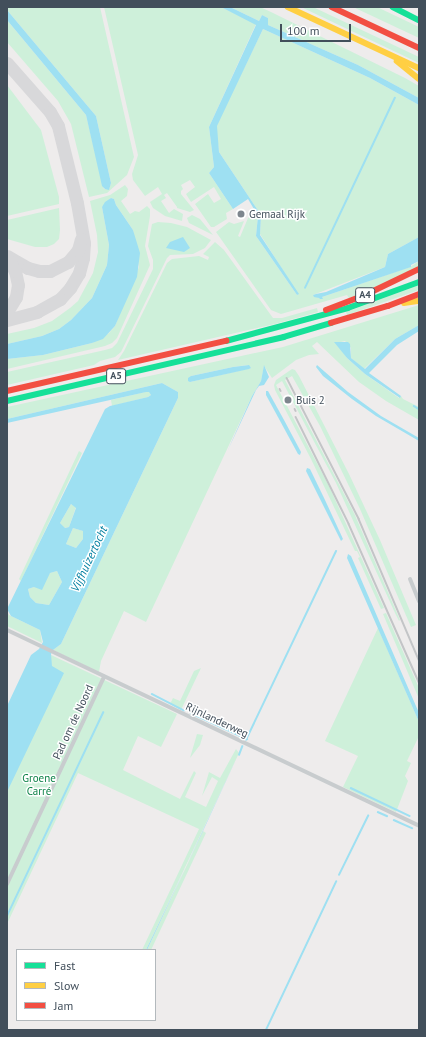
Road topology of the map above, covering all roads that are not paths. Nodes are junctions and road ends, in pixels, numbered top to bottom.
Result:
1 (288, 7) edge
2 (332, 7) edge
3 (392, 7) edge
4 (399, 7) edge
5 (419, 16) edge
6 (419, 20) edge
7 (419, 48) edge
8 (390, 54) junction
9 (419, 68) edge
10 (419, 79) edge
11 (419, 269) edge
12 (419, 282) edge
13 (419, 294) edge
14 (419, 301) edge
15 (388, 306) junction
16 (310, 319) junction
17 (7, 391) edge
18 (7, 401) edge
19 (410, 579) dead end
20 (419, 600) edge
21 (7, 630) edge
22 (104, 677) junction
23 (419, 826) edge
24 (7, 884) edge

1 - 8 main road
2 - 7 main road
3 - 6 main road
4 - 5 main road
8 - 9 main road
8 - 10 main road
11 - 16 main road, A4
12 - 16 main road, A5
13 - 15 main road, A5
14 - 15 main road, A5
15 - 18 main road, A5
16 - 17 main road, A5
19 - 20 street
21 - 22 street, Rijnlanderweg
22 - 23 street, Rijnlanderweg
22 - 24 street, Pad om de Noord

